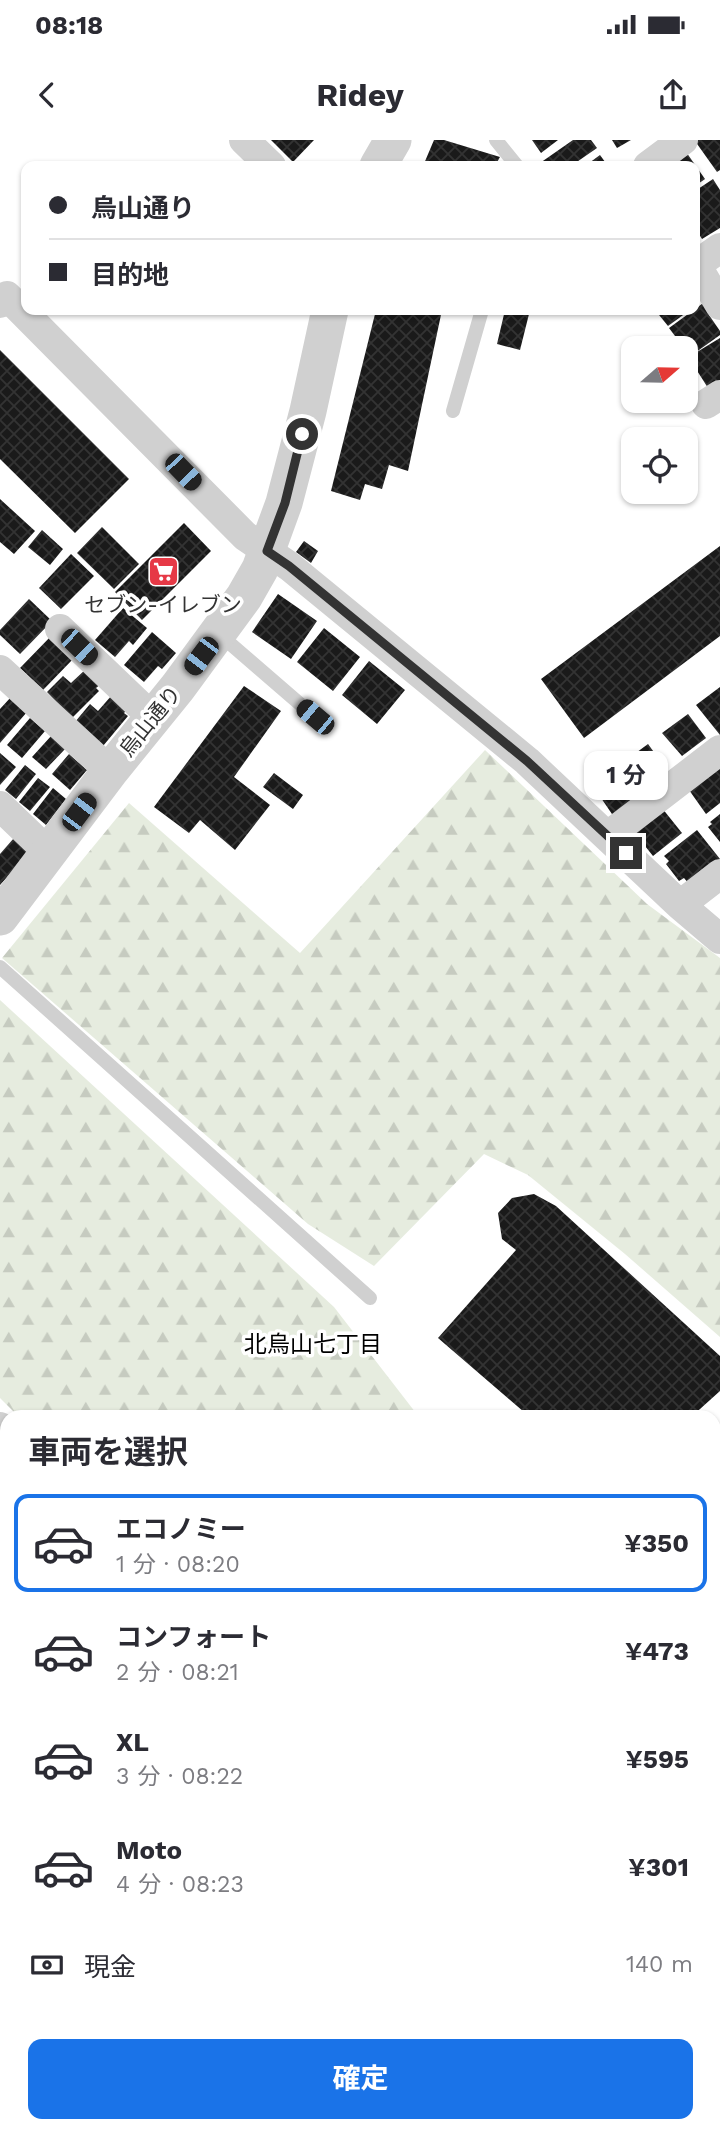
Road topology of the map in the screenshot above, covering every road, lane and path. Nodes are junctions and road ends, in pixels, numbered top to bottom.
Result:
1 (244, 140) edge
2 (393, 140) edge
3 (496, 140) edge
4 (683, 140) edge
5 (266, 161) edge
6 (381, 161) edge
7 (513, 161) edge
8 (655, 161) edge
9 (704, 259) edge
10 (2, 296) edge
11 (720, 305) edge
12 (21, 315) edge
13 (21, 315) edge
14 (329, 315) edge
15 (481, 315) edge
16 (453, 411) dead end
17 (267, 551) junction
18 (60, 629) dead end
19 (218, 633) junction
20 (0, 670) edge
21 (315, 717) dead end
22 (153, 718) junction
23 (720, 750) edge
24 (110, 771) junction
25 (0, 806) edge
26 (608, 836) junction
27 (49, 853) junction
28 (720, 874) edge
29 (680, 905) junction
30 (0, 917) edge
31 (720, 939) edge
32 (0, 967) edge
33 (370, 1298) dead end

1 - 5 street
2 - 6 street
3 - 7 lane
4 - 8 street
9 - 11 street
10 - 12 street
13 - 17 street
14 - 17 street, 烏山通り
15 - 16 lane
17 - 19 street, 烏山通り
17 - 26 street
18 - 22 street
19 - 21 lane
19 - 22 street, 烏山通り
20 - 24 street
22 - 24 street, 烏山通り
23 - 26 street
24 - 27 street, 烏山通り
25 - 27 street
26 - 29 street
27 - 30 street, 烏山通り
28 - 29 street
29 - 31 street
32 - 33 lane

